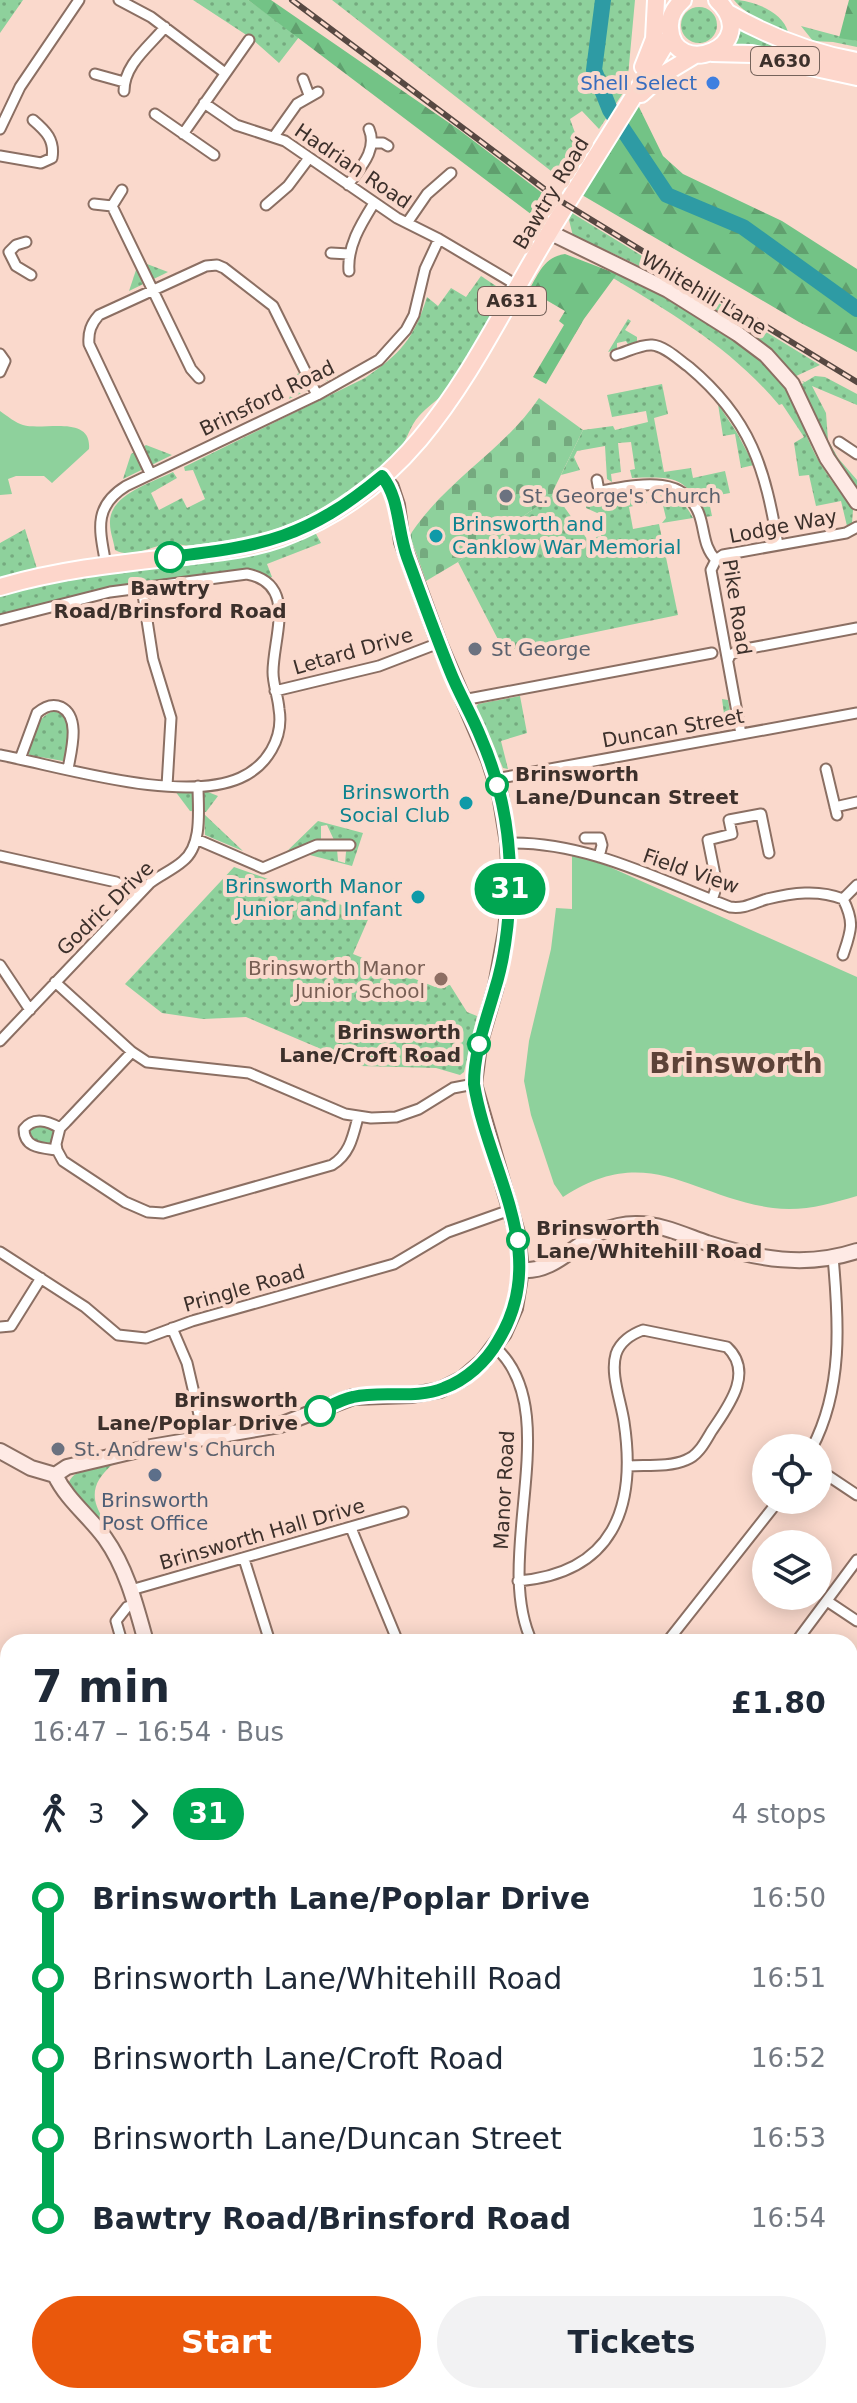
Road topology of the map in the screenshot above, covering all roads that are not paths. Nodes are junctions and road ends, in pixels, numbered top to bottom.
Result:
1 (79, 0) edge
2 (119, 0) edge
3 (656, 0) edge
4 (675, 4) edge
5 (722, 6) edge
6 (165, 27) junction
7 (671, 35) junction
8 (249, 40) dead end
9 (712, 53) junction
10 (695, 55) junction
11 (853, 60) edge
12 (225, 73) junction
13 (95, 74) dead end
14 (857, 77) edge
15 (303, 79) dead end
16 (204, 103) junction
17 (627, 109) junction
18 (155, 114) dead end
19 (33, 120) dead end
20 (0, 129) edge
21 (369, 129) dead end
22 (183, 134) junction
23 (275, 135) junction
24 (373, 143) junction
25 (388, 146) dead end
26 (214, 155) dead end
27 (0, 156) edge
28 (309, 158) junction
29 (451, 173) dead end
30 (348, 185) junction
31 (122, 190) dead end
32 (374, 203) junction
33 (94, 204) dead end
34 (266, 205) dead end
35 (112, 206) junction
36 (407, 223) junction
37 (549, 232) junction
38 (439, 239) junction
39 (26, 242) dead end
40 (5, 251) edge
41 (331, 253) dead end
42 (349, 254) junction
43 (349, 271) dead end
44 (31, 275) dead end
45 (520, 287) junction
46 (152, 290) junction
47 (0, 354) edge
48 (616, 355) dead end
49 (0, 372) edge
50 (199, 378) dead end
51 (317, 395) junction
52 (839, 442) dead end
53 (857, 454) edge
54 (150, 473) junction
55 (382, 476) junction
56 (597, 480) dead end
57 (857, 502) edge
58 (857, 527) edge
59 (778, 545) junction
60 (716, 560) junction
61 (106, 565) junction
62 (0, 587) edge
63 (142, 588) junction
64 (0, 620) edge
65 (857, 628) edge
66 (439, 643) junction
67 (712, 653) dead end
68 (728, 660) junction
69 (275, 691) junction
70 (463, 700) junction
71 (857, 713) edge
72 (741, 734) junction
73 (0, 755) edge
74 (20, 759) junction
75 (68, 769) junction
76 (826, 769) dead end
77 (495, 779) junction
78 (167, 786) junction
79 (198, 786) junction
80 (857, 802) edge
81 (585, 838) dead end
82 (196, 839) junction
83 (508, 843) junction
84 (350, 845) dead end
85 (769, 853) dead end
86 (0, 856) edge
87 (599, 857) junction
88 (857, 885) edge
89 (135, 897) junction
90 (843, 899) junction
91 (712, 900) junction
92 (843, 955) dead end
93 (0, 965) edge
94 (55, 982) junction
95 (30, 1010) junction
96 (0, 1041) edge
97 (132, 1052) junction
98 (474, 1084) junction
99 (358, 1117) junction
100 (60, 1128) junction
101 (57, 1150) junction
102 (510, 1210) junction
103 (857, 1251) edge
104 (0, 1252) edge
105 (833, 1257) junction
106 (521, 1270) junction
107 (41, 1278) junction
108 (0, 1327) edge
109 (172, 1328) junction
110 (495, 1347) junction
111 (818, 1434) edge
112 (204, 1436) junction
113 (0, 1451) edge
114 (629, 1466) junction
115 (55, 1475) junction
116 (832, 1478) edge
117 (857, 1495) edge
118 (403, 1512) dead end
119 (768, 1514) edge
120 (351, 1528) junction
121 (244, 1559) junction
122 (857, 1560) edge
123 (518, 1581) junction
124 (832, 1594) edge
125 (133, 1597) junction
126 (832, 1604) edge
127 (820, 1610) edge
128 (857, 1621) edge
129 (120, 1634) edge
130 (144, 1634) edge
131 (267, 1634) edge
132 (395, 1634) edge
133 (529, 1634) edge
134 (673, 1634) edge
135 (802, 1634) edge

1 - 20 street
2 - 6 street
3 - 17 main road
4 - 7 main road
5 - 9 main road, A630
5 - 11 main road, A630
6 - 12 street
6 - 13 street
7 - 10 main road
7 - 17 main road, Bawtry Road
8 - 12 street
9 - 10 main road, A630
9 - 14 main road, A630
10 - 17 main road, Bawtry Road / A631
12 - 16 street
15 - 23 street
16 - 22 street
16 - 23 street, Hadrian Road
17 - 37 main road, Bawtry Road / A631
18 - 22 street
19 - 27 street
21 - 24 street
22 - 26 street
23 - 28 street, Hadrian Road
24 - 25 street
24 - 30 street
28 - 30 street, Hadrian Road
28 - 34 street
29 - 36 street
30 - 32 street, Hadrian Road
31 - 35 street
32 - 36 street, Hadrian Road
32 - 42 street
33 - 35 street
35 - 46 street
36 - 38 street, Hadrian Road
37 - 45 main road, Bawtry Road / A631
37 - 57 street, Whitehill Lane
38 - 45 street, Hadrian Road
38 - 51 street, Brinsford Road
39 - 40 street
40 - 44 street
41 - 42 street
42 - 43 street
45 - 55 main road, Bawtry Road / A631
46 - 50 street
46 - 51 street
46 - 54 street
47 - 49 street
48 - 59 street
51 - 54 street, Brinsford Road
52 - 53 street
54 - 61 street, Brinsford Road
55 - 61 main road, Bawtry Road / A631
55 - 66 street
56 - 60 street, Pike Road
58 - 59 street, Lodge Way
59 - 60 street, Lodge Way
60 - 68 street, Pike Road
61 - 62 main road, Bawtry Road / A631
63 - 64 street
63 - 69 street
63 - 78 street
65 - 68 street
66 - 69 street, Letard Drive
66 - 70 street
67 - 70 street
68 - 72 street, Pike Road
69 - 79 street
70 - 77 street
71 - 72 street, Duncan Street
72 - 77 street, Duncan Street
73 - 74 street
74 - 75 street
74 - 75 street
75 - 78 street
76 - 80 street
77 - 83 street
78 - 79 street
79 - 82 street
81 - 87 street
82 - 84 street
82 - 89 street, Godric Drive
83 - 87 street, Field View
83 - 98 street
85 - 91 street
86 - 89 street
87 - 91 street, Field View
88 - 90 street
89 - 94 street, Godric Drive
90 - 91 street, Field View
90 - 92 street
93 - 95 street
94 - 95 street, Godric Drive
94 - 97 street
95 - 96 street, Godric Drive
97 - 99 street
97 - 100 street
98 - 99 street
98 - 102 street
99 - 101 street
100 - 101 street
100 - 101 street
102 - 106 street
102 - 109 street, Pringle Road
103 - 105 street
104 - 107 street, Pringle Road
105 - 106 street
105 - 111 street
106 - 110 street
107 - 108 street
107 - 109 street, Pringle Road
109 - 112 street
110 - 112 street
110 - 123 street, Manor Road
112 - 115 street
113 - 115 street
114 - 114 street
114 - 123 street
115 - 125 street
116 - 117 street
118 - 120 street, Brinsworth Hall Drive
119 - 134 street
120 - 121 street, Brinsworth Hall Drive
120 - 132 street
121 - 125 street, Brinsworth Hall Drive
121 - 131 street
122 - 124 street
123 - 133 street, Manor Road
125 - 129 street
125 - 130 street
126 - 128 street
127 - 135 street

